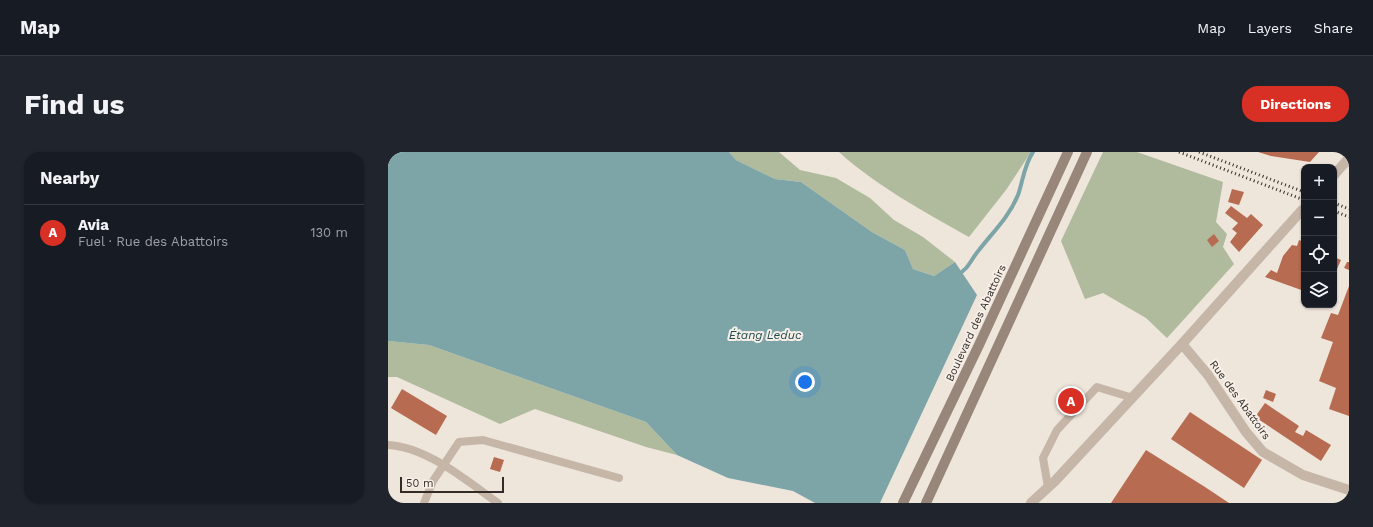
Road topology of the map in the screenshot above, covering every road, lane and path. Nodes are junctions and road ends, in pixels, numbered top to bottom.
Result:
1 (1068, 152) edge
2 (1087, 152) edge
3 (1349, 158) edge
4 (1337, 172) edge
5 (1301, 211) edge
6 (1182, 344) junction
7 (1133, 398) junction
8 (388, 445) edge
9 (444, 465) junction
10 (619, 478) dead end
11 (1048, 487) junction
12 (1349, 490) edge
13 (424, 503) edge
14 (498, 503) edge
15 (903, 503) edge
16 (926, 503) edge
17 (1031, 503) edge

1 - 15 street, Boulevard des Abattoirs
2 - 16 street
3 - 4 street
5 - 6 street
6 - 7 street
6 - 12 street, Rue des Abattoirs
7 - 11 street
7 - 11 lane
8 - 9 lane
9 - 10 lane
9 - 13 lane
9 - 14 lane
11 - 17 street

